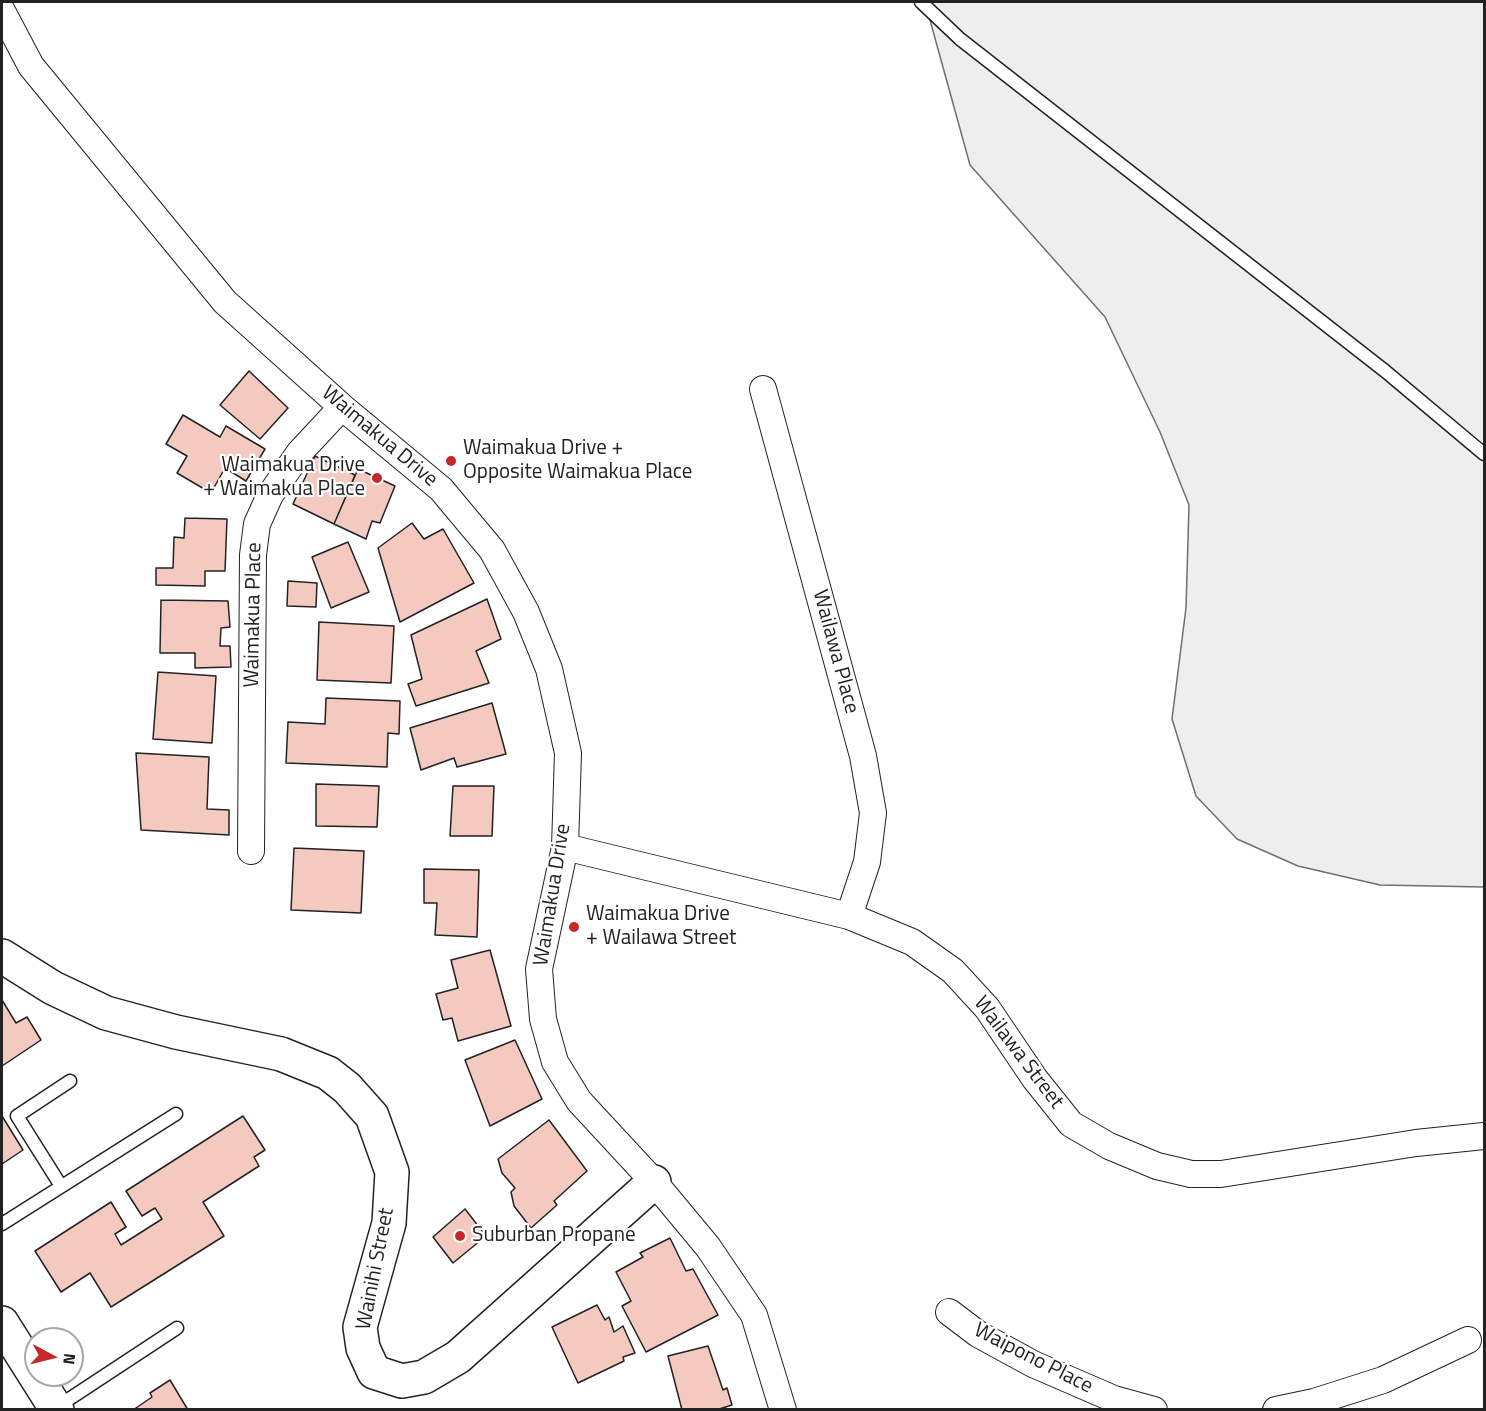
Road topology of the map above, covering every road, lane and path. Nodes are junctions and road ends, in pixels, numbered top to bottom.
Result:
1 (921, 2) edge
2 (2, 11) edge
3 (763, 389) dead end
4 (342, 407) junction
5 (1485, 454) edge
6 (565, 847) junction
7 (251, 851) dead end
8 (849, 916) junction
9 (2, 956) edge
10 (70, 1082) dead end
11 (176, 1114) dead end
12 (1485, 1136) edge
13 (654, 1182) junction
14 (61, 1186) junction
15 (2, 1224) edge
16 (948, 1312) dead end
17 (2, 1323) edge
18 (177, 1328) dead end
19 (1468, 1340) dead end
20 (56, 1409) edge
21 (783, 1410) edge
22 (1154, 1410) edge
23 (1276, 1410) edge

1 - 5 lane
2 - 4 street, Waimakua Drive
3 - 8 street, Wailawa Place
4 - 6 street, Waimakua Drive
4 - 7 street, Waimakua Place
6 - 8 street, Wailawa Street
6 - 13 street, Waimakua Drive
8 - 12 street, Wailawa Street
9 - 13 street, Wainihi Street
10 - 14 lane
11 - 14 lane
13 - 21 street, Waimakua Drive
14 - 15 lane
16 - 22 street, Waipono Place
17 - 20 street
18 - 20 lane
19 - 23 street

